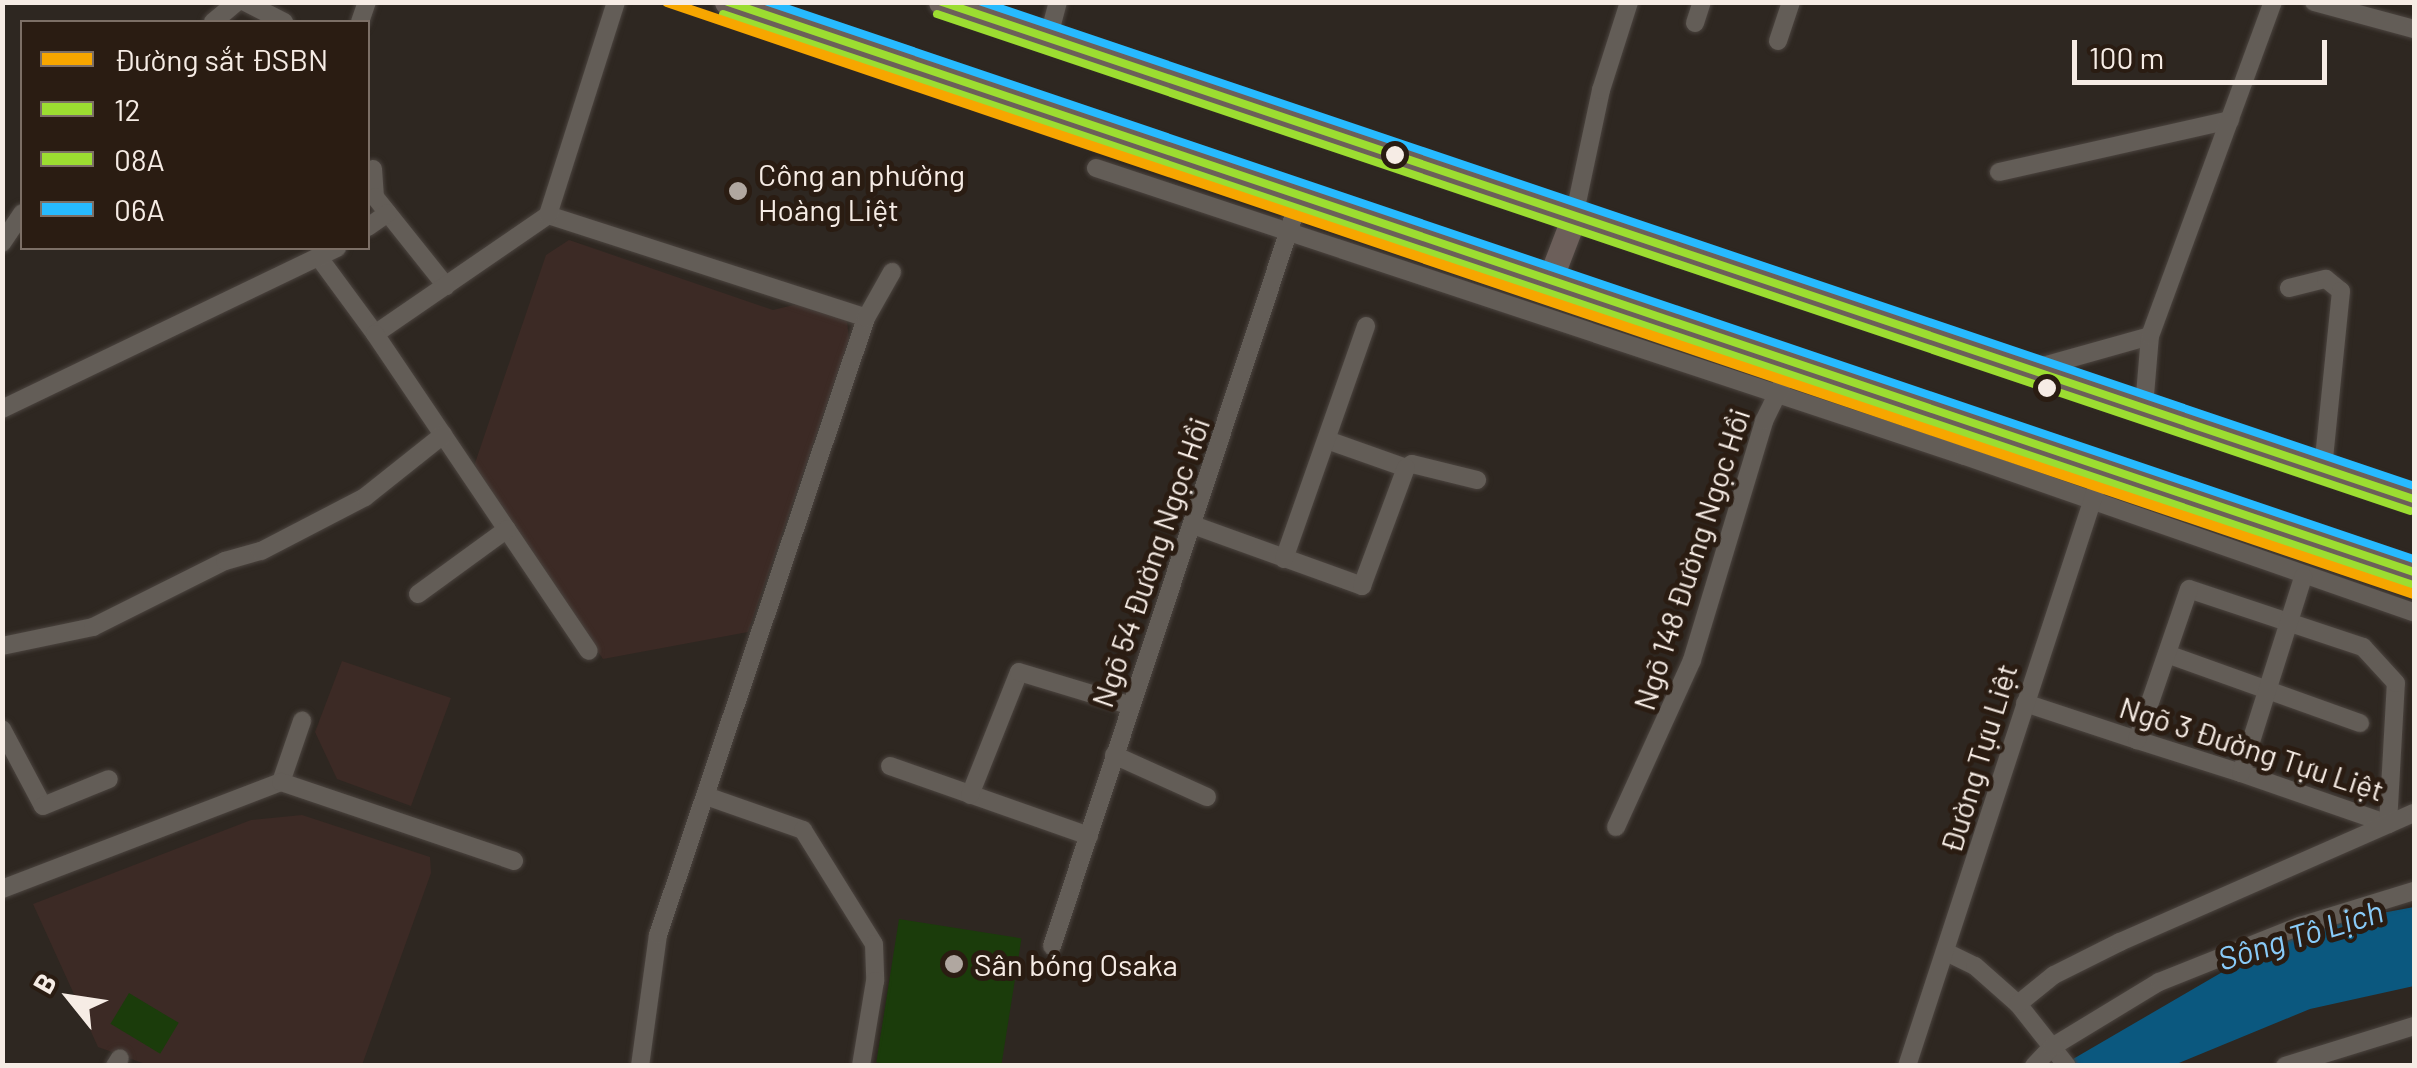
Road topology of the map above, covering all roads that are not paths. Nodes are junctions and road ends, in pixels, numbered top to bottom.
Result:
1 (237, 2) edge
2 (245, 2) edge
3 (616, 2) edge
4 (728, 2) edge
5 (941, 2) edge
6 (1058, 2) edge
7 (1630, 2) edge
8 (1702, 2) edge
9 (1791, 2) edge
10 (2272, 2) edge
11 (2314, 2) edge
12 (215, 20) edge
13 (280, 20) edge
14 (1696, 23) dead end
15 (2414, 29) edge
16 (1048, 39) junction
17 (1778, 40) dead end
18 (2230, 120) junction
19 (1096, 168) dead end
20 (373, 169) dead end
21 (1999, 172) dead end
22 (1300, 197) junction
23 (378, 203) edge
24 (548, 215) junction
25 (20, 216) edge
26 (1574, 217) junction
27 (1291, 233) junction
28 (2, 242) edge
29 (334, 250) edge
30 (320, 259) junction
31 (892, 272) dead end
32 (1549, 282) junction
33 (446, 286) junction
34 (2289, 288) dead end
35 (866, 318) junction
36 (1366, 326) dead end
37 (372, 330) junction
38 (2150, 336) junction
39 (1792, 364) junction
40 (2013, 365) junction
41 (1777, 393) junction
42 (2144, 407) junction
43 (2, 409) edge
44 (442, 435) junction
45 (1327, 440) junction
46 (1406, 468) junction
47 (2104, 468) junction
48 (2323, 468) junction
49 (1478, 480) dead end
50 (2089, 499) junction
51 (2414, 499) edge
52 (1193, 525) junction
53 (507, 529) junction
54 (1284, 559) junction
55 (2414, 572) edge
56 (2303, 577) junction
57 (418, 594) dead end
58 (2414, 612) edge
59 (2288, 624) junction
60 (2, 646) edge
61 (589, 650) dead end
62 (2167, 654) junction
63 (2266, 690) junction
64 (2025, 702) junction
65 (1128, 705) junction
66 (302, 721) dead end
67 (2360, 724) dead end
68 (2, 729) edge
69 (2137, 740) junction
70 (1114, 755) junction
71 (890, 766) dead end
72 (2241, 772) junction
73 (109, 779) dead end
74 (282, 782) junction
75 (970, 794) junction
76 (706, 796) junction
77 (1207, 797) dead end
78 (2414, 814) edge
79 (2388, 824) junction
80 (1616, 827) dead end
81 (1089, 836) junction
82 (514, 861) dead end
83 (2, 889) edge
84 (2414, 892) edge
85 (1052, 946) dead end
86 (1946, 952) junction
87 (2018, 1004) junction
88 (2414, 1026) edge
89 (2060, 1057) edge
90 (640, 1066) edge
91 (861, 1066) edge
92 (1907, 1066) edge
93 (2034, 1066) edge
94 (2285, 1066) edge

1 - 12 street
2 - 13 street
3 - 24 street
4 - 22 highway
5 - 16 highway
6 - 16 street
7 - 26 street
8 - 14 street
9 - 17 street
10 - 18 street
11 - 15 street
16 - 26 highway
18 - 21 street
18 - 38 street
19 - 27 street
20 - 23 street
22 - 27 street, Ngõ 54 Đường Ngọc Hồi
22 - 32 highway
23 - 33 street
24 - 33 street
24 - 35 street
25 - 28 street
26 - 32 highway
26 - 40 highway
27 - 41 street
27 - 52 street, Ngõ 54 Đường Ngọc Hồi
29 - 30 street
30 - 37 street
30 - 43 street
31 - 35 street
32 - 39 highway
33 - 37 street
34 - 48 street
35 - 76 street
36 - 45 street
37 - 44 street
38 - 40 street
38 - 42 street
39 - 41 street, Ngõ 148 Đường Ngọc Hồi
39 - 47 highway
40 - 42 highway
41 - 50 street
41 - 80 street, Ngõ 148 Đường Ngọc Hồi
42 - 48 highway
44 - 53 street
44 - 60 street
45 - 46 street
45 - 54 street
46 - 49 street
46 - 54 street
47 - 50 street, Đường Tựu Liệt
47 - 55 highway
48 - 51 highway
50 - 56 street
50 - 64 street, Đường Tựu Liệt
52 - 54 street
52 - 65 street, Ngõ 54 Đường Ngọc Hồi
53 - 57 street
53 - 61 street
56 - 58 street
56 - 59 street
59 - 62 street
59 - 63 street
59 - 79 street, Ngõ 3 Đường Tựu Liệt
62 - 63 street
62 - 69 street
63 - 67 street
63 - 72 street
64 - 69 street, Ngõ 3 Đường Tựu Liệt
64 - 86 street, Đường Tựu Liệt
65 - 70 street, Ngõ 54 Đường Ngọc Hồi
65 - 75 street
66 - 74 street
68 - 73 street
69 - 72 street, Ngõ 3 Đường Tựu Liệt
70 - 77 street
70 - 81 street, Ngõ 54 Đường Ngọc Hồi
71 - 75 street
72 - 79 street, Ngõ 3 Đường Tựu Liệt
74 - 82 street
74 - 83 street
75 - 81 street
76 - 90 street
76 - 91 street
78 - 79 street
79 - 87 street
81 - 85 street, Ngõ 54 Đường Ngọc Hồi
84 - 89 street
86 - 87 street
86 - 92 street, Đường Tựu Liệt
87 - 89 street
88 - 94 street
89 - 93 street

